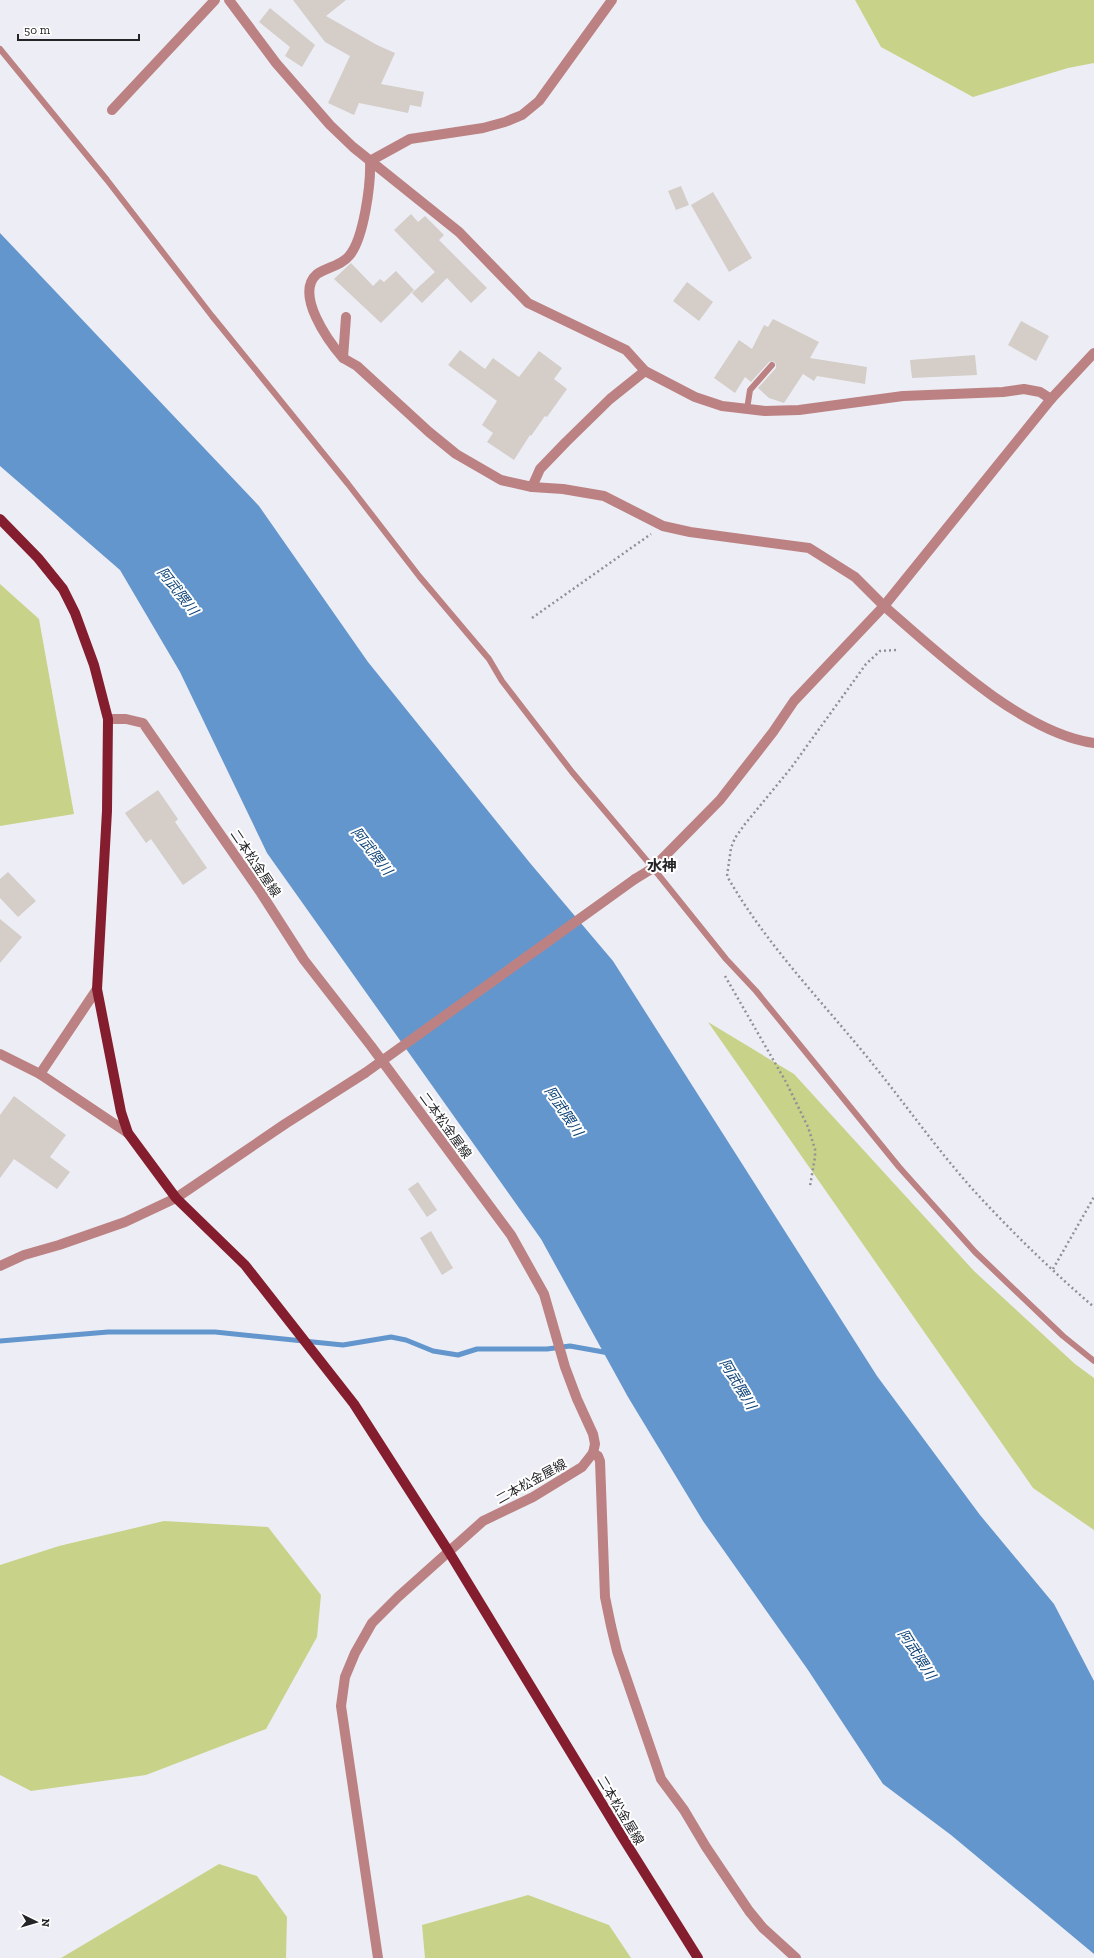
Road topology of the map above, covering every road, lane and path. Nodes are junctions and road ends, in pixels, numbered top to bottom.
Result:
1 (215, 0) edge
2 (228, 0) edge
3 (612, 0) edge
4 (0, 49) edge
5 (112, 110) dead end
6 (370, 161) junction
7 (346, 316) dead end
8 (1094, 353) edge
9 (343, 358) junction
10 (772, 365) dead end
11 (645, 371) junction
12 (1051, 399) junction
13 (747, 409) junction
14 (532, 487) junction
15 (0, 519) edge
16 (663, 526) junction
17 (884, 606) junction
18 (532, 618) dead end
19 (896, 650) dead end
20 (108, 720) junction
21 (1094, 743) edge
22 (653, 868) junction
23 (726, 959) junction
24 (97, 989) junction
25 (0, 1054) edge
26 (40, 1074) junction
27 (128, 1133) junction
28 (810, 1186) dead end
29 (1094, 1197) edge
30 (176, 1198) junction
31 (0, 1266) edge
32 (1053, 1270) junction
33 (1094, 1307) edge
34 (1094, 1361) edge
35 (593, 1453) junction
36 (449, 1552) junction
37 (378, 1958) edge
38 (698, 1958) edge
39 (796, 1958) edge

1 - 5 street
2 - 6 street
3 - 6 street
4 - 22 lane
6 - 9 street
6 - 11 street
7 - 9 street
8 - 12 street
9 - 14 street
10 - 13 lane
11 - 13 street
11 - 14 street
12 - 13 street
12 - 17 street
14 - 16 street
15 - 20 main road, 二本松金屋線
16 - 17 street
16 - 18 path
17 - 21 street
17 - 22 street
19 - 32 path
20 - 24 main road, 二本松金屋線
20 - 35 street, 二本松金屋線
22 - 23 lane
22 - 30 street, bridge
23 - 28 path
23 - 34 lane
24 - 26 street
24 - 27 main road, 二本松金屋線
25 - 26 street
26 - 27 street
27 - 30 main road, 二本松金屋線
29 - 32 path
30 - 31 street
30 - 36 main road, 二本松金屋線
32 - 33 path
35 - 36 street, 二本松金屋線
35 - 39 street
36 - 37 street
36 - 38 main road, 二本松金屋線

